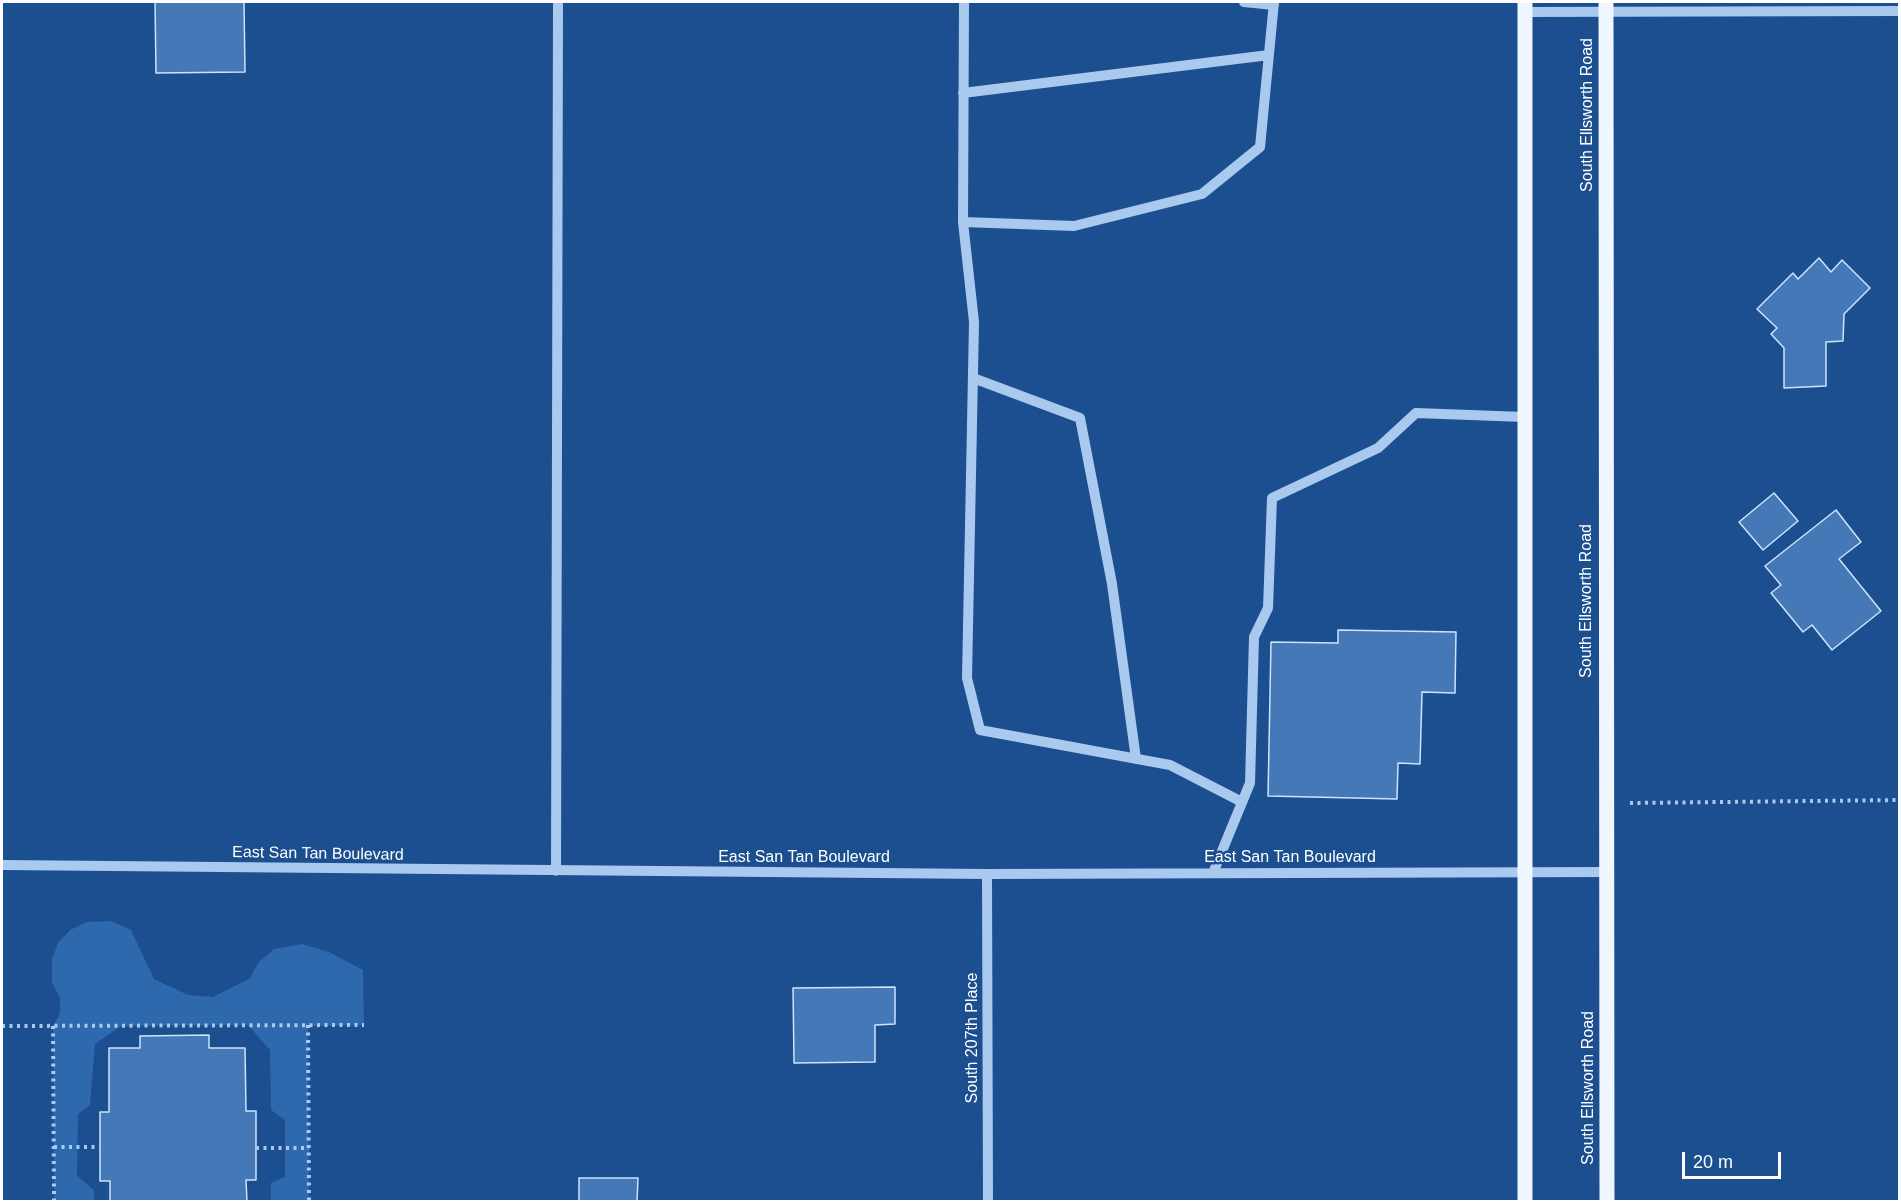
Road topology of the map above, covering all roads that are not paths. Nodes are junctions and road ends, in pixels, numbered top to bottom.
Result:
1 (558, 2) edge
2 (964, 2) edge
3 (1244, 2) edge
4 (1274, 3) edge
5 (1525, 7) edge
6 (1606, 7) edge
7 (1899, 11) edge
8 (1269, 55) junction
9 (963, 93) junction
10 (963, 222) junction
11 (973, 378) junction
12 (1524, 417) junction
13 (1136, 759) junction
14 (1242, 802) junction
15 (2, 865) edge
16 (556, 871) junction
17 (1606, 872) junction
18 (1214, 873) junction
19 (1524, 873) junction
20 (987, 874) junction
21 (988, 1202) edge
22 (1525, 1202) edge
23 (1607, 1202) edge

1 - 16 street
2 - 9 street
3 - 4 street
4 - 8 street
5 - 6 street
5 - 12 main road
6 - 7 street
6 - 17 main road, South Ellsworth Road
8 - 9 street
8 - 10 street
9 - 10 street
10 - 11 street
11 - 13 street
11 - 13 street
12 - 14 street
12 - 19 main road
13 - 14 street
14 - 18 street
15 - 16 street, East San Tan Boulevard
16 - 20 street, East San Tan Boulevard
17 - 19 street, East San Tan Boulevard
17 - 23 main road, South Ellsworth Road
18 - 19 street, East San Tan Boulevard
18 - 20 street, East San Tan Boulevard
19 - 22 main road
20 - 21 street, South 207th Place

